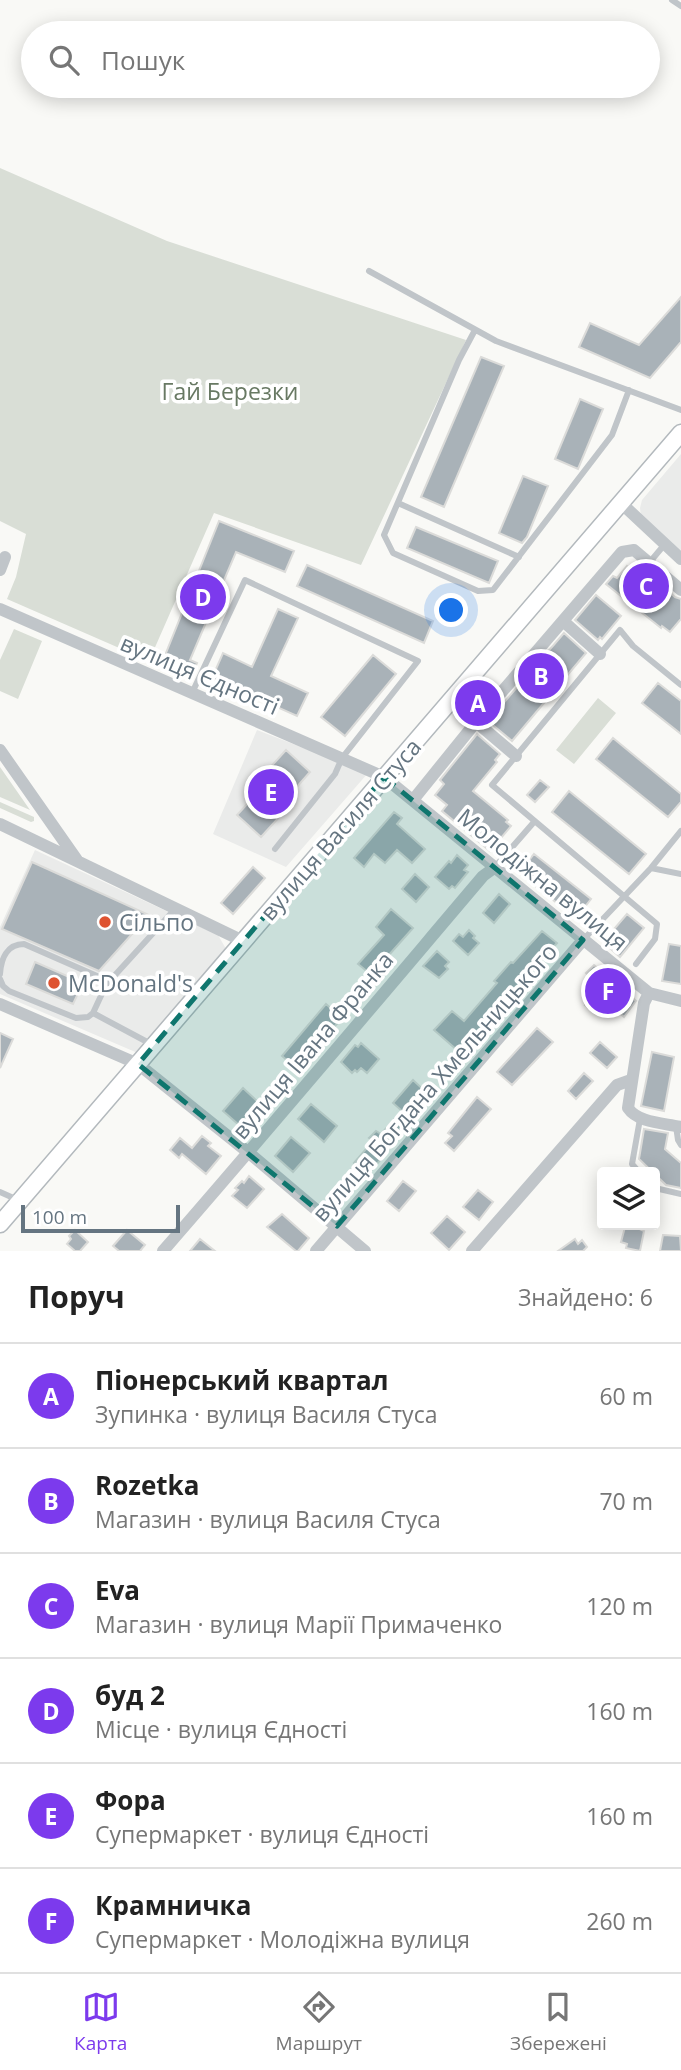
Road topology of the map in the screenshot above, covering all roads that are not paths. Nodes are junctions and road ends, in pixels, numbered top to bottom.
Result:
1 (671, 0) edge
2 (681, 6) edge
3 (369, 271) dead end
4 (475, 330) junction
5 (629, 390) junction
6 (681, 410) edge
7 (681, 433) edge
8 (398, 503) junction
9 (621, 503) junction
10 (665, 544) junction
11 (519, 557) junction
12 (681, 559) edge
13 (649, 563) junction
14 (681, 590) edge
15 (0, 609) edge
16 (563, 621) junction
17 (600, 654) junction
18 (681, 685) edge
19 (192, 694) junction
20 (476, 722) junction
21 (0, 750) edge
22 (516, 756) junction
23 (342, 758) junction
24 (384, 778) junction
25 (414, 800) junction
26 (534, 821) junction
27 (0, 824) edge
28 (681, 831) edge
29 (275, 849) dead end
30 (79, 863) junction
31 (494, 868) junction
32 (651, 868) junction
33 (681, 874) edge
34 (623, 897) junction
35 (176, 908) junction
36 (583, 940) junction
37 (243, 941) junction
38 (636, 964) dead end
39 (0, 977) edge
40 (106, 985) junction
41 (649, 993) junction
42 (681, 1001) edge
43 (0, 1004) edge
44 (93, 1013) junction
45 (153, 1046) junction
46 (138, 1064) junction
47 (631, 1080) junction
48 (640, 1118) junction
49 (678, 1126) edge
50 (681, 1145) edge
51 (248, 1153) junction
52 (635, 1167) edge
53 (660, 1189) edge
54 (0, 1192) edge
55 (681, 1194) edge
56 (20, 1201) junction
57 (0, 1224) edge
58 (337, 1226) junction
59 (163, 1251) edge
60 (316, 1251) edge
61 (365, 1251) edge
62 (472, 1251) edge

1 - 2 lane
3 - 4 lane
4 - 5 lane
4 - 8 lane
5 - 6 lane
5 - 11 lane
7 - 9 main road, вулиця Василя Стуса
8 - 11 lane
8 - 11 lane
9 - 10 street
9 - 24 main road, вулиця Василя Стуса
10 - 12 street
10 - 13 lane
13 - 14 street
13 - 16 street
15 - 19 street, вулиця Єдності
16 - 17 street
16 - 20 street
17 - 18 lane
17 - 22 lane
19 - 23 street, вулиця Єдності
19 - 23 lane
20 - 22 street
20 - 25 street
21 - 30 street
22 - 26 lane
23 - 24 street, вулиця Єдності
23 - 29 lane
24 - 25 street, Молодіжна вулиця
24 - 37 main road, вулиця Василя Стуса
25 - 31 street, Молодіжна вулиця
26 - 31 lane
26 - 34 lane
27 - 30 street
28 - 32 lane
30 - 35 street
31 - 36 street, Молодіжна вулиця
31 - 51 street, вулиця Івана Франка
32 - 33 lane
32 - 34 lane
34 - 36 lane
34 - 38 lane
35 - 37 street
35 - 40 lane
36 - 41 street, Молодіжна вулиця
36 - 58 street, вулиця Богдана Хмельницького
37 - 45 main road, вулиця Василя Стуса
39 - 40 lane
39 - 44 lane
40 - 44 lane
41 - 42 street, Молодіжна вулиця
41 - 47 street
43 - 46 street
44 - 45 lane
45 - 46 main road, вулиця Василя Стуса
46 - 51 street
46 - 56 main road, вулиця Василя Стуса
47 - 48 street
47 - 62 street
48 - 49 street
48 - 52 lane
49 - 50 lane
51 - 58 street
51 - 59 street, вулиця Івана Франка
53 - 55 lane
54 - 56 lane
56 - 57 main road, вулиця Василя Стуса
58 - 60 street, вулиця Богдана Хмельницького
58 - 61 street

